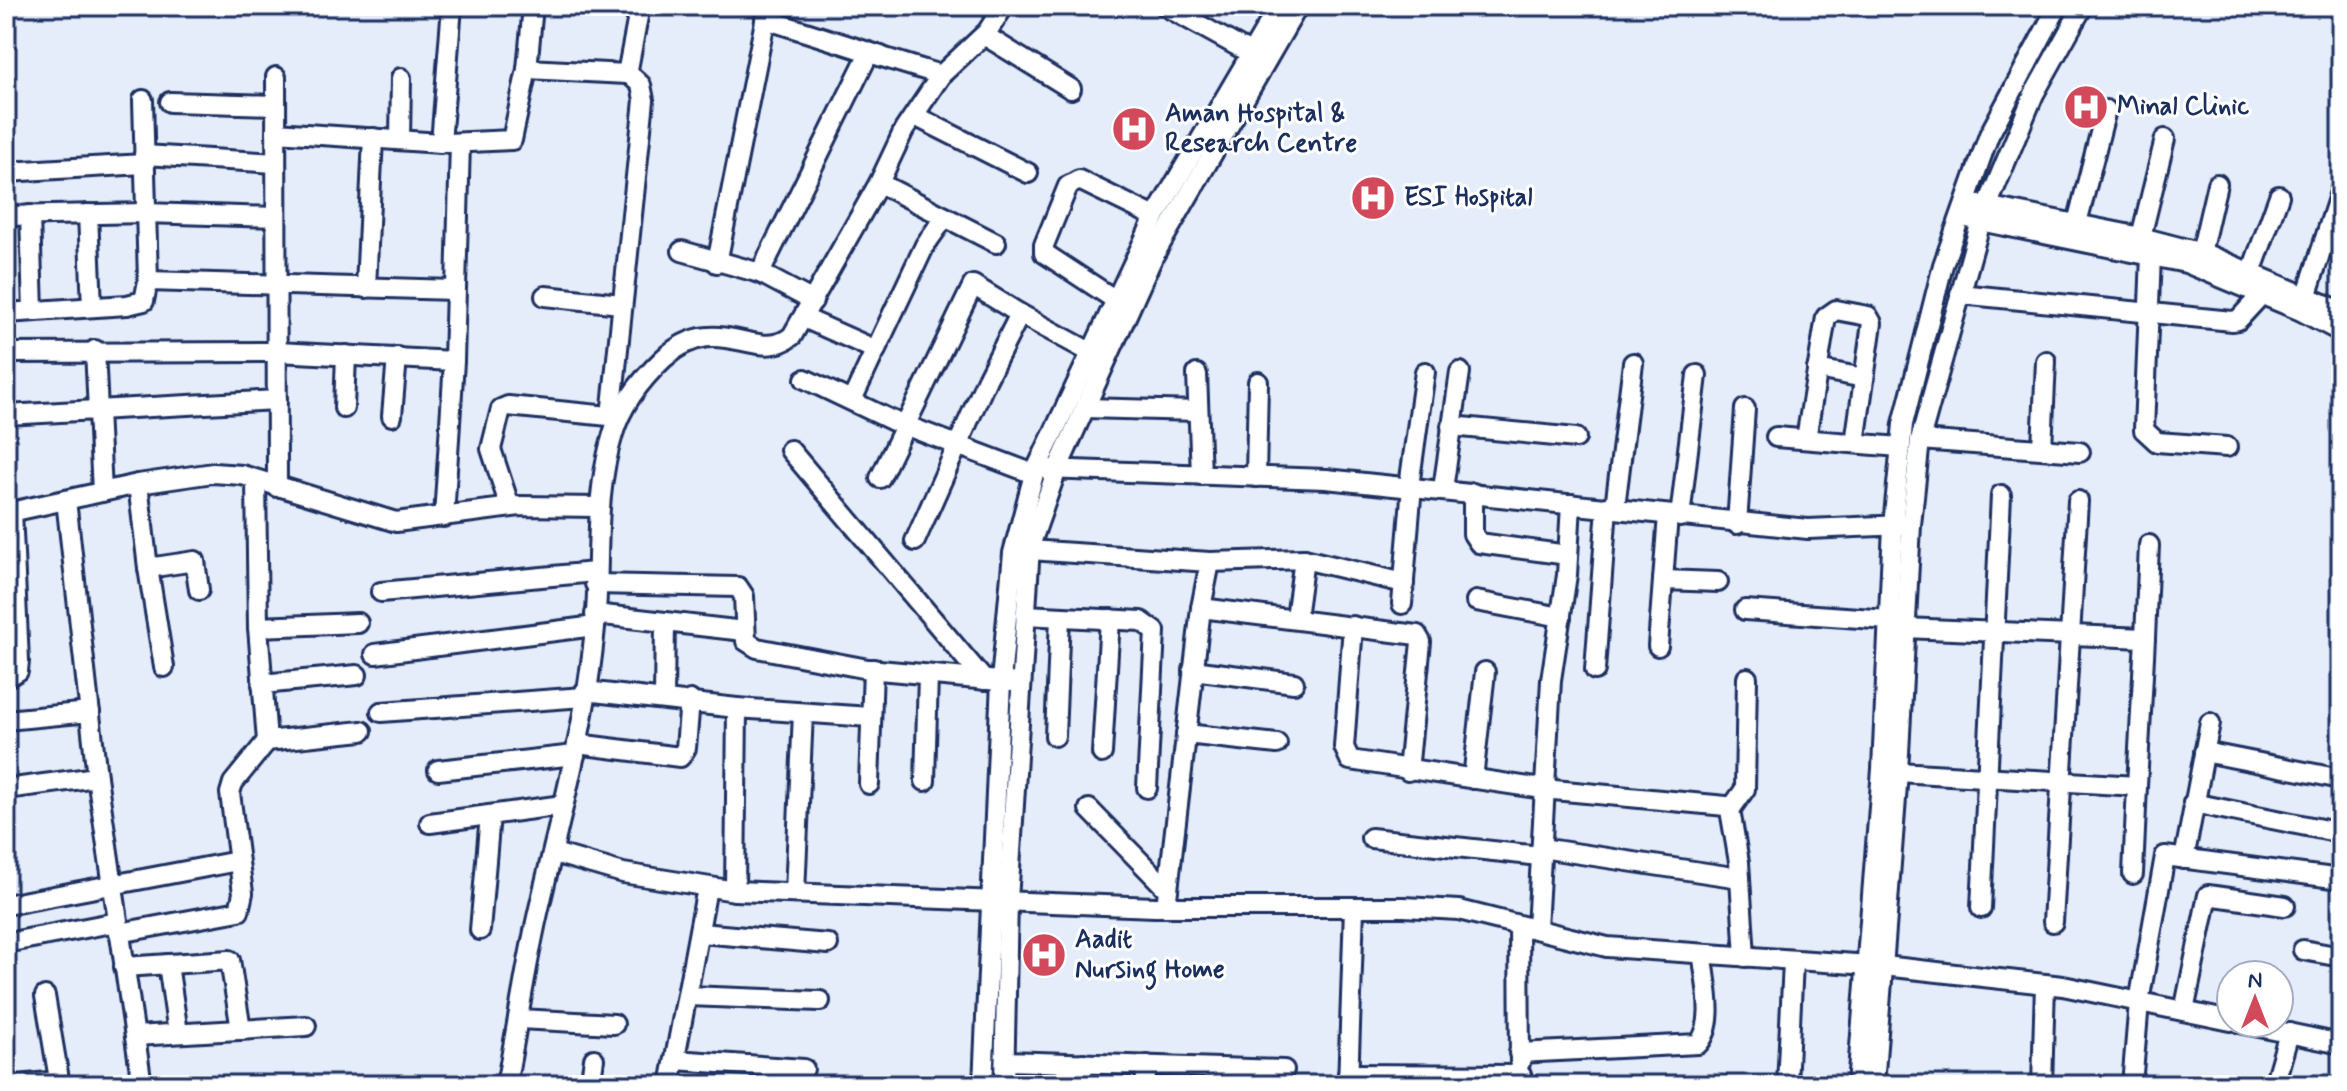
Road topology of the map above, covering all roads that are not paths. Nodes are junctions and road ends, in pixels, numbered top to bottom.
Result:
1 (452, 6) edge
2 (533, 6) edge
3 (640, 6) edge
4 (1004, 6) edge
5 (1279, 6) edge
6 (1298, 6) edge
7 (2058, 6) edge
8 (2083, 6) edge
9 (1176, 9) edge
10 (767, 12) edge
11 (984, 35) junction
12 (1250, 53) junction
13 (527, 69) junction
14 (628, 73) junction
15 (941, 75) junction
16 (276, 77) dead end
17 (401, 78) dead end
18 (1071, 89) dead end
19 (143, 100) dead end
20 (170, 102) dead end
21 (276, 105) junction
22 (2106, 110) dead end
23 (915, 116) junction
24 (276, 132) junction
25 (373, 138) junction
26 (2165, 139) dead end
27 (400, 140) junction
28 (450, 143) junction
29 (144, 160) junction
30 (276, 163) junction
31 (6, 172) edge
32 (1028, 173) dead end
33 (879, 183) junction
34 (2217, 184) dead end
35 (2341, 189) edge
36 (2279, 196) dead end
37 (1963, 208) junction
38 (145, 213) junction
39 (88, 214) junction
40 (1984, 214) junction
41 (30, 215) junction
42 (6, 216) edge
43 (276, 217) junction
44 (945, 217) junction
45 (1155, 217) junction
46 (2077, 223) junction
47 (2141, 237) junction
48 (996, 243) dead end
49 (682, 251) dead end
50 (2201, 253) junction
51 (2151, 255) junction
52 (717, 263) junction
53 (2252, 270) junction
54 (760, 273) junction
55 (148, 281) junction
56 (277, 285) junction
57 (366, 288) junction
58 (454, 290) junction
59 (1960, 294) junction
60 (2262, 294) junction
61 (2307, 294) junction
62 (545, 296) dead end
63 (1114, 299) junction
64 (621, 304) junction
65 (92, 307) junction
66 (808, 310) junction
67 (33, 311) junction
68 (2341, 311) edge
69 (6, 313) edge
70 (1020, 314) junction
71 (2147, 315) junction
72 (2341, 332) edge
73 (95, 350) junction
74 (876, 350) junction
75 (277, 352) junction
76 (1090, 352) junction
77 (6, 353) edge
78 (346, 355) junction
79 (397, 357) junction
80 (454, 361) junction
81 (2046, 361) dead end
82 (1633, 363) dead end
83 (1817, 369) junction
84 (1425, 372) dead end
85 (1460, 372) dead end
86 (1197, 374) dead end
87 (1697, 375) dead end
88 (1864, 378) junction
89 (805, 379) dead end
90 (1258, 382) dead end
91 (277, 400) junction
92 (852, 400) junction
93 (344, 408) dead end
94 (1085, 408) junction
95 (1745, 409) dead end
96 (98, 410) junction
97 (1198, 411) junction
98 (6, 415) edge
99 (392, 416) dead end
100 (615, 416) junction
101 (904, 426) junction
102 (1451, 426) junction
103 (1776, 437) dead end
104 (1576, 438) dead end
105 (1806, 439) junction
106 (1920, 440) junction
107 (1855, 443) junction
108 (957, 447) junction
109 (1900, 447) junction
110 (2227, 447) dead end
111 (2042, 448) junction
112 (790, 450) dead end
113 (2080, 452) dead end
114 (1035, 470) junction
115 (1056, 472) junction
116 (1201, 475) junction
117 (1256, 477) junction
118 (880, 478) dead end
119 (256, 480) junction
120 (138, 484) junction
121 (1410, 486) junction
122 (277, 487) junction
123 (1443, 489) junction
124 (102, 492) junction
125 (1473, 493) junction
126 (2001, 495) dead end
127 (66, 500) junction
128 (2078, 501) dead end
129 (1571, 504) junction
130 (510, 507) junction
131 (598, 507) junction
132 (1611, 507) junction
133 (9, 512) edge
134 (1674, 516) junction
135 (444, 517) junction
136 (1737, 524) junction
137 (1902, 525) junction
138 (915, 541) dead end
139 (2149, 545) dead end
140 (1029, 550) junction
141 (1568, 555) junction
142 (1304, 559) junction
143 (1210, 562) junction
144 (148, 568) junction
145 (595, 578) junction
146 (1663, 580) junction
147 (1718, 582) dead end
148 (1404, 583) junction
149 (199, 590) dead end
150 (381, 592) dead end
151 (1476, 601) dead end
152 (1402, 604) dead end
153 (1201, 608) junction
154 (1745, 610) dead end
155 (1025, 615) junction
156 (1060, 617) junction
157 (1561, 617) junction
158 (1296, 618) junction
159 (1110, 619) junction
160 (595, 620) junction
161 (665, 622) junction
162 (358, 623) dead end
163 (1896, 624) junction
164 (1353, 626) junction
165 (258, 627) junction
166 (744, 631) junction
167 (1994, 631) junction
168 (2070, 634) junction
169 (2145, 638) junction
170 (1658, 646) dead end
171 (375, 654) dead end
172 (164, 667) dead end
173 (873, 669) junction
174 (1193, 670) junction
175 (1595, 670) dead end
176 (1485, 672) dead end
177 (357, 675) dead end
178 (928, 675) junction
179 (6, 678) edge
180 (1747, 678) dead end
181 (993, 680) junction
182 (1021, 683) junction
183 (1294, 683) dead end
184 (262, 684) junction
185 (584, 694) junction
186 (664, 698) junction
187 (690, 700) junction
188 (737, 708) junction
189 (90, 712) junction
190 (381, 712) dead end
191 (803, 713) junction
192 (870, 717) junction
193 (6, 720) edge
194 (2210, 723) dead end
195 (362, 731) dead end
196 (1186, 734) junction
197 (1055, 736) dead end
198 (267, 741) junction
199 (1277, 744) dead end
200 (576, 750) junction
201 (2204, 752) junction
202 (1102, 753) dead end
203 (438, 770) dead end
204 (1408, 771) junction
205 (1898, 772) junction
206 (97, 777) junction
207 (1988, 777) junction
208 (1473, 779) junction
209 (2341, 779) edge
210 (925, 781) dead end
211 (2061, 781) junction
212 (869, 784) dead end
213 (2137, 786) junction
214 (1147, 788) dead end
215 (6, 789) edge
216 (1543, 789) junction
217 (2193, 803) junction
218 (563, 805) junction
219 (1089, 809) dead end
220 (1730, 810) junction
221 (490, 815) junction
222 (430, 823) dead end
223 (2341, 833) edge
224 (1371, 838) dead end
225 (1540, 852) junction
226 (554, 853) junction
227 (2184, 859) junction
228 (238, 861) junction
229 (2133, 874) dead end
230 (1740, 878) junction
231 (2341, 879) edge
232 (112, 884) junction
233 (1168, 887) junction
234 (707, 888) junction
235 (735, 891) junction
236 (795, 893) junction
237 (999, 900) junction
238 (6, 905) edge
239 (2285, 906) dead end
240 (1166, 907) junction
241 (1354, 908) junction
242 (1981, 908) dead end
243 (2053, 922) dead end
244 (118, 927) junction
245 (1528, 927) junction
246 (480, 930) dead end
247 (700, 933) junction
248 (6, 943) edge
249 (828, 944) dead end
250 (2303, 950) dead end
251 (1703, 957) junction
252 (1745, 957) junction
253 (2341, 957) edge
254 (1793, 962) junction
255 (168, 964) junction
256 (1864, 965) junction
257 (1884, 966) junction
258 (124, 967) junction
259 (2045, 984) junction
260 (45, 996) dead end
261 (688, 996) junction
262 (820, 1001) dead end
263 (2139, 1002) junction
264 (2184, 1011) junction
265 (2215, 1018) edge
266 (519, 1019) junction
267 (614, 1024) dead end
268 (306, 1026) dead end
269 (241, 1030) junction
270 (178, 1033) junction
271 (2295, 1034) edge
272 (135, 1036) junction
273 (2287, 1039) edge
274 (2341, 1044) edge
275 (1519, 1053) junction
276 (594, 1059) dead end
277 (675, 1060) junction
278 (1005, 1061) junction
279 (1083, 1063) junction
280 (1147, 1065) junction
281 (804, 1069) dead end
282 (1284, 1070) dead end
283 (1348, 1079) edge
284 (1522, 1080) edge
285 (60, 1083) edge
286 (17, 1085) edge
287 (142, 1085) edge
288 (506, 1085) edge
289 (590, 1085) edge
290 (670, 1085) edge
291 (983, 1085) edge
292 (1004, 1085) edge
293 (1082, 1085) edge
294 (1145, 1085) edge
295 (1787, 1085) edge
296 (1857, 1085) edge
297 (1874, 1085) edge
298 (2042, 1085) edge
299 (2132, 1085) edge
300 (2274, 1085) edge

1 - 28 street
2 - 13 street
3 - 14 street
4 - 11 street
5 - 12 street
6 - 94 street
7 - 37 street
8 - 40 street
9 - 12 street
10 - 15 street
10 - 52 street
11 - 15 street
11 - 18 street
12 - 45 street
13 - 14 street
13 - 28 street
14 - 64 street
15 - 23 street
15 - 54 street
16 - 21 street
17 - 27 street
19 - 29 street
20 - 21 street
21 - 24 street
22 - 46 street
23 - 32 street
23 - 33 street
24 - 25 street
24 - 30 street
25 - 27 street
25 - 57 street
26 - 47 street
27 - 28 street
28 - 58 street
29 - 30 street
29 - 31 street
29 - 38 street
30 - 43 street
33 - 44 street
33 - 66 street
34 - 50 street
35 - 61 street
36 - 53 street
37 - 40 street
37 - 109 street
38 - 39 street
38 - 43 street
38 - 55 street
39 - 41 street
39 - 65 street
40 - 46 street
40 - 51 street
40 - 59 street
41 - 42 street
41 - 67 street
43 - 56 street
44 - 48 street
44 - 74 street
45 - 63 street
45 - 63 street
46 - 47 street
47 - 50 street
49 - 52 street
50 - 53 street
51 - 60 street
51 - 71 street
52 - 54 street
53 - 61 street
54 - 66 street
55 - 56 street
55 - 65 street
56 - 57 street
56 - 75 street
57 - 58 street
58 - 80 street
59 - 71 street
59 - 106 street
60 - 71 street
60 - 72 street
61 - 68 street
62 - 64 street
63 - 76 street
64 - 100 street
65 - 67 street
66 - 74 street
66 - 100 street
67 - 69 street
70 - 76 street
70 - 101 street
70 - 108 street
71 - 110 street
73 - 75 street
73 - 77 street
73 - 96 street
74 - 92 street
75 - 78 street
75 - 91 street
76 - 114 street
78 - 79 street
78 - 93 street
79 - 80 street
79 - 99 street
80 - 135 street
81 - 111 street
82 - 132 street
83 - 88 street
83 - 88 street
83 - 105 street
84 - 121 street
85 - 102 street
86 - 97 street
87 - 134 street
88 - 107 street
89 - 92 street
90 - 117 street
91 - 96 street
91 - 122 street
92 - 101 street
94 - 97 street
94 - 115 street
95 - 136 street
96 - 98 street
96 - 124 street
97 - 116 street
100 - 130 street
100 - 131 street
101 - 108 street
101 - 118 street
102 - 104 street
102 - 123 street
103 - 105 street
105 - 107 street
106 - 111 street
106 - 137 street
107 - 109 street
108 - 114 street
108 - 138 street
109 - 137 street
111 - 113 street
112 - 181 street
114 - 115 street
114 - 181 street
115 - 116 street
115 - 140 street
116 - 117 street
117 - 121 street
119 - 120 street
119 - 122 street
119 - 165 street
120 - 124 street
120 - 144 street
121 - 123 street
121 - 148 street
122 - 135 street
123 - 125 street
124 - 127 street
125 - 129 street
125 - 141 street
126 - 167 street
127 - 133 street
127 - 189 street
128 - 168 street
129 - 132 street
129 - 141 street
130 - 131 street
130 - 135 street
131 - 145 street
132 - 134 street
132 - 175 street
133 - 179 street
134 - 136 street
134 - 146 street
136 - 137 street
137 - 163 street
139 - 169 street
140 - 143 street
140 - 155 street
141 - 157 street
142 - 143 street
142 - 148 street
142 - 158 street
143 - 153 street
144 - 149 street
144 - 172 street
145 - 150 street
145 - 160 street
145 - 166 street
146 - 147 street
146 - 170 street
148 - 152 street
151 - 157 street
153 - 158 street
153 - 174 street
154 - 163 street
155 - 156 street
155 - 182 street
156 - 159 street
156 - 197 street
157 - 216 street
158 - 164 street
159 - 202 street
159 - 214 street
160 - 161 street
160 - 171 street
160 - 185 street
161 - 166 street
161 - 186 street
162 - 165 street
163 - 167 street
163 - 205 street
163 - 256 street
164 - 204 street
164 - 204 street
165 - 184 street
166 - 173 street
167 - 168 street
167 - 207 street
168 - 169 street
168 - 211 street
169 - 213 street
173 - 178 street
173 - 192 street
174 - 183 street
174 - 196 street
176 - 208 street
177 - 184 street
178 - 181 street
178 - 210 street
180 - 220 street
181 - 182 street
181 - 237 street
182 - 237 street
184 - 198 street
185 - 186 street
185 - 190 street
185 - 200 street
186 - 187 street
187 - 188 street
187 - 200 street
188 - 191 street
188 - 235 street
189 - 193 street
189 - 206 street
191 - 192 street
191 - 236 street
192 - 212 street
194 - 201 street
195 - 198 street
196 - 199 street
196 - 233 street
198 - 228 street
200 - 203 street
200 - 218 street
201 - 209 street
201 - 217 street
204 - 208 street
205 - 207 street
205 - 257 street
206 - 215 street
206 - 232 street
207 - 211 street
207 - 242 street
208 - 216 street
211 - 213 street
211 - 243 street
213 - 229 street
216 - 220 street
216 - 225 street
217 - 223 street
217 - 227 street
218 - 221 street
218 - 226 street
219 - 233 street
220 - 230 street
221 - 222 street
221 - 246 street
224 - 225 street
225 - 230 street
225 - 245 street
226 - 234 street
226 - 266 street
227 - 231 street
227 - 263 street
228 - 232 street
228 - 244 street
230 - 252 street
232 - 238 street
232 - 244 street
233 - 240 street
234 - 235 street
234 - 247 street
235 - 236 street
236 - 237 street
237 - 240 street
237 - 278 street
237 - 291 street
239 - 264 street
240 - 241 street
241 - 245 street
241 - 283 street
244 - 248 street
244 - 258 street
245 - 251 street
245 - 275 street
247 - 249 street
247 - 261 street
250 - 253 street
251 - 252 street
251 - 275 street
252 - 254 street
254 - 256 street
254 - 295 street
255 - 258 street
255 - 269 street
255 - 270 street
256 - 257 street
256 - 296 street
257 - 259 street
257 - 297 street
258 - 272 street
259 - 263 street
259 - 298 street
260 - 285 street
261 - 262 street
261 - 277 street
263 - 264 street
263 - 299 street
264 - 265 street
266 - 267 street
266 - 288 street
268 - 269 street
269 - 270 street
270 - 272 street
271 - 274 street
272 - 287 street
273 - 300 street
275 - 284 street
276 - 289 street
277 - 281 street
277 - 290 street
278 - 279 street
278 - 292 street
279 - 280 street
279 - 293 street
280 - 282 street
280 - 294 street
283 - 284 street
285 - 286 street

